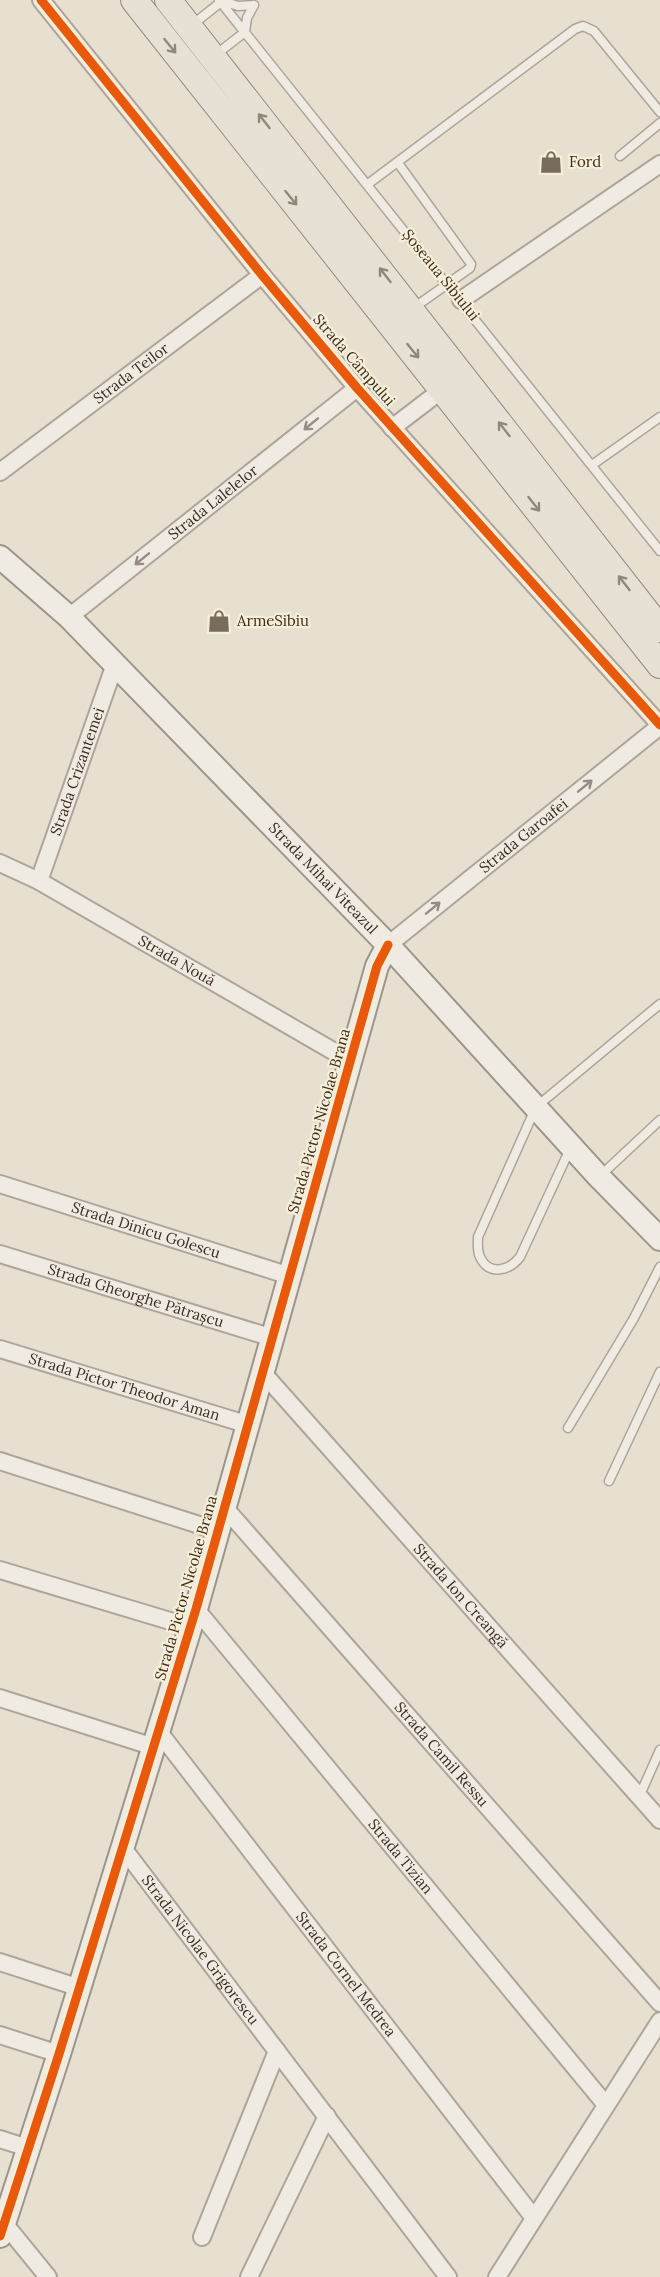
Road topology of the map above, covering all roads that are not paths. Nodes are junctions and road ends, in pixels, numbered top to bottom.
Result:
1 (41, 0) edge
2 (134, 0) edge
3 (168, 0) edge
4 (220, 1) edge
5 (190, 27) junction
6 (245, 32) junction
7 (214, 57) junction
8 (660, 112) edge
9 (660, 123) edge
10 (620, 156) dead end
11 (398, 163) junction
12 (660, 164) edge
13 (368, 184) junction
14 (262, 275) junction
15 (448, 283) junction
16 (461, 300) junction
17 (411, 309) junction
18 (357, 388) junction
19 (443, 389) junction
20 (660, 417) edge
21 (392, 428) junction
22 (592, 465) junction
23 (0, 472) edge
24 (660, 551) edge
25 (0, 557) edge
26 (69, 617) junction
27 (660, 629) edge
28 (115, 664) junction
29 (660, 665) edge
30 (660, 726) edge
31 (0, 863) edge
32 (39, 881) junction
33 (388, 945) junction
34 (660, 1004) edge
35 (352, 1062) junction
36 (536, 1107) junction
37 (660, 1120) edge
38 (571, 1147) junction
39 (598, 1177) junction
40 (0, 1184) edge
41 (660, 1239) edge
42 (0, 1254) edge
43 (660, 1267) edge
44 (291, 1276) junction
45 (273, 1338) junction
46 (0, 1349) edge
47 (660, 1372) edge
48 (263, 1373) junction
49 (249, 1425) junction
50 (568, 1428) dead end
51 (0, 1461) edge
52 (609, 1481) dead end
53 (225, 1508) junction
54 (218, 1531) junction
55 (0, 1570) edge
56 (193, 1618) junction
57 (0, 1698) edge
58 (157, 1739) junction
59 (660, 1750) edge
60 (639, 1797) junction
61 (660, 1820) edge
62 (123, 1848) junction
63 (0, 1962) edge
64 (80, 1988) junction
65 (660, 2002) edge
66 (660, 2021) edge
67 (0, 2035) edge
68 (278, 2051) junction
69 (59, 2054) junction
70 (606, 2105) junction
71 (327, 2116) junction
72 (0, 2139) edge
73 (28, 2148) junction
74 (534, 2218) junction
75 (2, 2229) edge
76 (202, 2237) dead end
77 (48, 2277) edge
78 (249, 2277) edge
79 (448, 2277) edge
80 (498, 2277) edge

1 - 14 street, Strada Câmpului
2 -> 19 main road
3 - 5 main road
4 - 5 lane
4 - 6 lane, Șoseaua Sibiului
4 - 6 lane
5 - 7 main road
6 - 7 lane
6 - 13 lane, Șoseaua Sibiului
17 -> 7 main road
8 - 11 lane
9 - 10 lane
11 - 13 lane
11 - 15 lane
12 - 16 street
13 - 15 lane, Șoseaua Sibiului
14 - 18 street, Strada Câmpului
14 - 23 street, Strada Teilor
15 - 16 lane, Șoseaua Sibiului
15 - 17 lane
16 - 22 lane, Șoseaua Sibiului
27 -> 17 main road
18 - 21 street, Strada Câmpului
18 -> 26 street, Strada Lalelelor
19 - 21 street
19 -> 29 main road
20 - 22 lane
21 - 30 street, Strada Câmpului
22 - 24 lane, Șoseaua Sibiului
25 - 26 street, Strada Mihai Viteazul
26 - 28 street, Strada Mihai Viteazul
28 - 32 street, Strada Crizantemei
28 - 33 street, Strada Mihai Viteazul
33 -> 30 street, Strada Garoafei
31 - 32 street, Strada Nouă
32 - 35 street, Strada Nouă
33 - 35 street, Strada Pictor Nicolae Brana
33 - 36 street, Strada Mihai Viteazul
34 - 36 lane
35 - 44 street, Strada Pictor Nicolae Brana
36 - 38 street, Strada Mihai Viteazul
36 - 38 lane
37 - 39 lane
38 - 39 street, Strada Mihai Viteazul
39 - 41 street, Strada Mihai Viteazul
40 - 44 street, Strada Dinicu Golescu
42 - 45 street, Strada Gheorghe Pătrașcu
43 - 50 lane
44 - 45 street, Strada Pictor Nicolae Brana
45 - 48 street, Strada Pictor Nicolae Brana
46 - 49 street, Strada Pictor Theodor Aman
47 - 52 lane
48 - 49 street, Strada Pictor Nicolae Brana
48 - 60 street, Strada Ion Creangă
49 - 53 street, Strada Pictor Nicolae Brana
51 - 54 street
53 - 54 street, Strada Pictor Nicolae Brana
53 - 65 street, Strada Camil Ressu
54 - 56 street, Strada Pictor Nicolae Brana
55 - 56 street
56 - 58 street, Strada Pictor Nicolae Brana
56 - 70 street, Strada Tizian
57 - 58 street
58 - 62 street, Strada Pictor Nicolae Brana
58 - 74 street, Strada Cornel Medrea
59 - 60 lane
60 - 61 street, Strada Ion Creangă
62 - 64 street, Strada Pictor Nicolae Brana
62 - 68 street, Strada Nicolae Grigorescu
63 - 64 street
64 - 69 street, Strada Pictor Nicolae Brana
66 - 70 street
67 - 69 street
68 - 71 street, Strada Nicolae Grigorescu
68 - 76 street
69 - 73 street, Strada Pictor Nicolae Brana
70 - 74 street
71 - 78 street
71 - 79 street, Strada Nicolae Grigorescu
72 - 73 street
73 - 75 street, Strada Pictor Nicolae Brana
74 - 80 street
75 - 77 street

